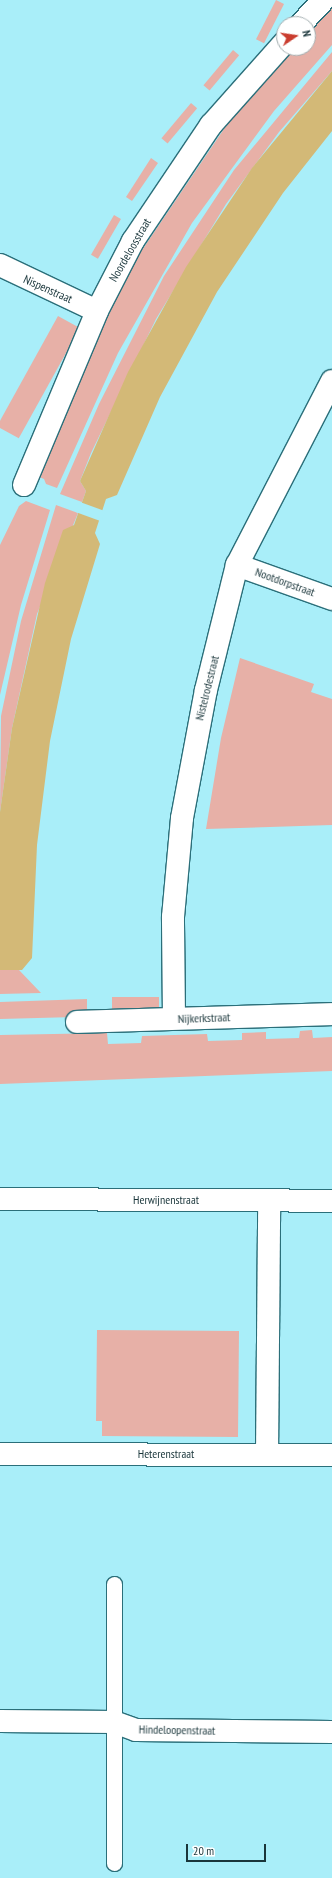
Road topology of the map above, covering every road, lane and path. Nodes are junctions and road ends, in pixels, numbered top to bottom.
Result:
1 (323, 0) edge
2 (308, 16) edge
3 (276, 52) edge
4 (0, 265) edge
5 (97, 311) junction
6 (332, 381) edge
7 (24, 485) dead end
8 (237, 565) junction
9 (332, 599) edge
10 (332, 1014) edge
11 (174, 1018) junction
12 (77, 1022) dead end
13 (0, 1199) edge
14 (269, 1201) junction
15 (332, 1201) edge
16 (0, 1454) edge
17 (266, 1455) junction
18 (332, 1455) edge
19 (114, 1584) dead end
20 (0, 1721) edge
21 (114, 1722) junction
22 (332, 1732) edge
23 (114, 1864) dead end

1 - 2 street
3 - 5 street, Noordeloosstraat
4 - 5 street, Nispenstraat
5 - 7 street, Noordeloosstraat
6 - 8 street, Nistelrodestraat
8 - 9 street, Nootdorpstraat
8 - 11 street, Nistelrodestraat
10 - 11 street, Nijkerkstraat
11 - 12 street, Nijkerkstraat
13 - 14 street, Herwijnenstraat
14 - 15 street, Herwijnenstraat
14 - 17 street
16 - 17 street, Heterenstraat
17 - 18 street, Heterenstraat
19 - 21 lane
20 - 21 street, Hindeloopenstraat
21 - 22 street, Hindeloopenstraat
21 - 23 lane

